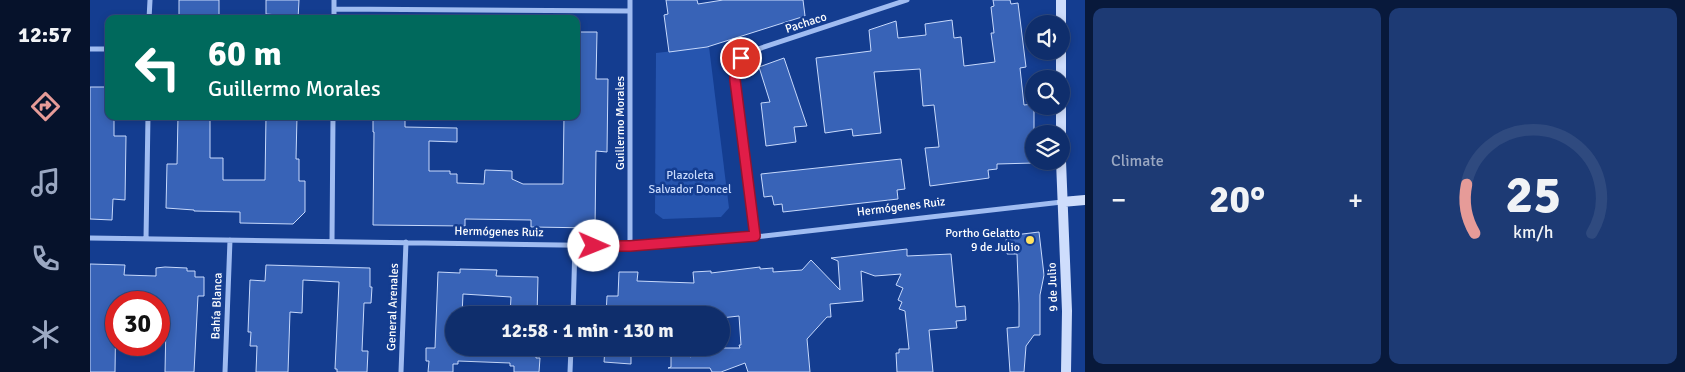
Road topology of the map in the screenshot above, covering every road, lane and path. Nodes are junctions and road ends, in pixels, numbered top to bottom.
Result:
1 (150, 0) edge
2 (334, 0) edge
3 (630, 0) edge
4 (907, 0) edge
5 (1061, 0) edge
6 (334, 9) junction
7 (630, 11) junction
8 (149, 15) edge
9 (334, 15) edge
10 (1061, 15) edge
11 (90, 49) edge
12 (105, 49) edge
13 (148, 120) edge
14 (333, 120) edge
15 (1061, 170) edge
16 (1085, 200) edge
17 (1062, 202) junction
18 (755, 236) junction
19 (90, 238) edge
20 (146, 239) junction
21 (230, 240) junction
22 (332, 241) junction
23 (406, 242) junction
24 (575, 245) junction
25 (630, 246) junction
26 (572, 306) edge
27 (571, 356) edge
28 (225, 372) edge
29 (401, 372) edge
30 (570, 372) edge
31 (1066, 372) edge

1 - 8 street
2 - 6 street
3 - 7 street, Guillermo Morales
4 - 18 street, Pachaco
5 - 10 street
6 - 7 street
6 - 9 street
7 - 25 street, Guillermo Morales
11 - 12 street
13 - 20 street
14 - 22 street
15 - 17 street, 9 de Julio
16 - 17 street, Hermógenes Ruiz
17 - 18 street, Hermógenes Ruiz
17 - 31 street, 9 de Julio
18 - 25 street, Hermógenes Ruiz
19 - 20 street, Hermógenes Ruiz
20 - 21 street, Hermógenes Ruiz
21 - 22 street, Hermógenes Ruiz
21 - 28 street, Bahía Blanca
22 - 23 street, Hermógenes Ruiz
23 - 24 street, Hermógenes Ruiz
23 - 29 street, General Arenales
24 - 25 street, Hermógenes Ruiz
24 - 26 street
27 - 30 street

